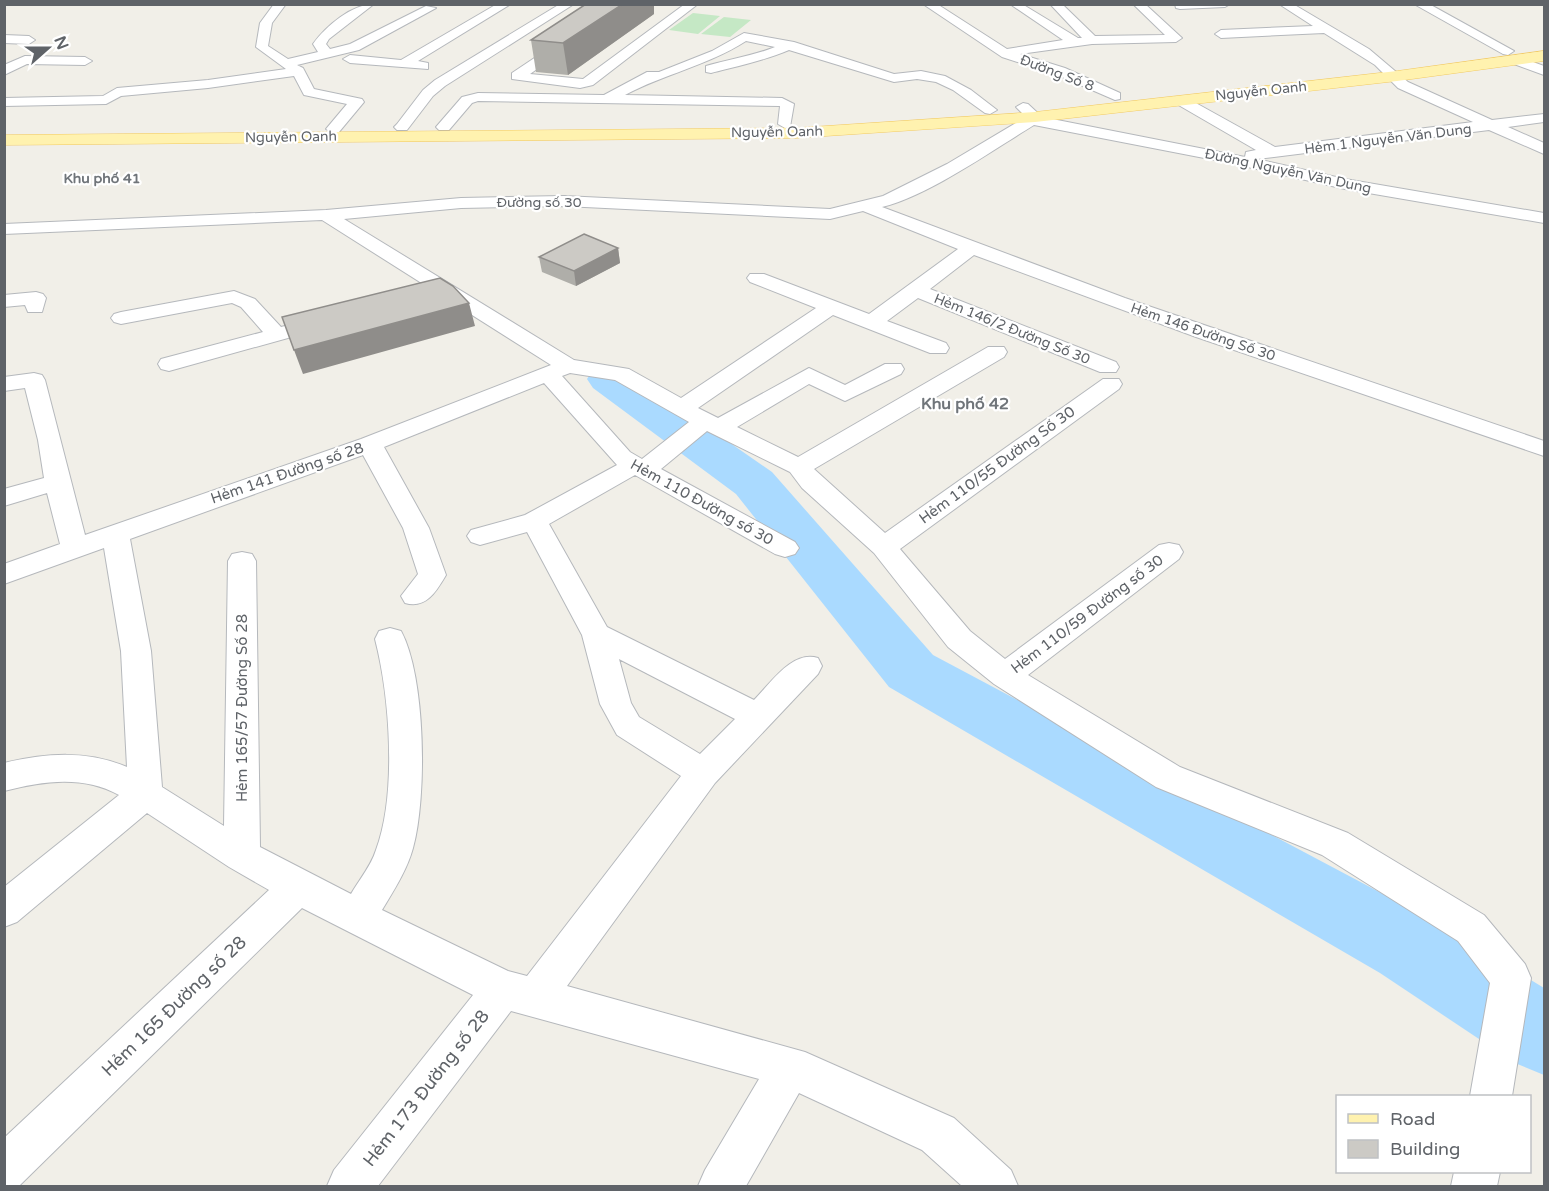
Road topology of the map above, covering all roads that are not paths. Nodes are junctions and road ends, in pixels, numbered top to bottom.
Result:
1 (281, 4) edge
2 (369, 4) edge
3 (506, 4) edge
4 (569, 4) edge
5 (624, 4) edge
6 (693, 4) edge
7 (919, 4) edge
8 (928, 4) edge
9 (1008, 4) edge
10 (1024, 4) edge
11 (1055, 4) edge
12 (1138, 4) edge
13 (1226, 4) edge
14 (1284, 4) edge
15 (1419, 4) edge
16 (1015, 5) edge
17 (1180, 6) edge
18 (430, 8) dead end
19 (595, 23) junction
20 (614, 25) edge
21 (636, 28) dead end
22 (777, 29) dead end
23 (1324, 29) junction
24 (658, 30) junction
25 (1221, 34) dead end
26 (4, 39) edge
27 (758, 39) junction
28 (29, 40) dead end
29 (1092, 40) junction
30 (1075, 42) junction
31 (790, 45) junction
32 (1545, 48) edge
33 (1002, 51) junction
34 (328, 55) junction
35 (1514, 56) junction
36 (1545, 56) edge
37 (350, 58) dead end
38 (755, 60) junction
39 (85, 61) dead end
40 (404, 64) junction
41 (693, 64) junction
42 (776, 65) dead end
43 (292, 67) junction
44 (723, 67) junction
45 (461, 70) junction
46 (4, 71) edge
47 (1545, 71) edge
48 (1390, 72) junction
49 (744, 74) dead end
50 (714, 87) dead end
51 (609, 98) junction
52 (694, 100) junction
53 (1123, 100) junction
54 (1180, 100) junction
55 (4, 102) edge
56 (990, 110) junction
57 (1030, 115) junction
58 (1545, 118) edge
59 (785, 124) junction
60 (1502, 125) junction
61 (402, 127) junction
62 (444, 127) junction
63 (334, 129) junction
64 (4, 132) edge
65 (4, 140) edge
66 (1545, 140) edge
67 (1545, 149) edge
68 (1273, 153) junction
69 (1230, 158) junction
70 (865, 206) junction
71 (326, 214) junction
72 (1545, 218) edge
73 (4, 229) edge
74 (971, 249) junction
75 (757, 278) dead end
76 (448, 288) junction
77 (916, 290) junction
78 (414, 298) edge
79 (4, 301) edge
80 (831, 307) junction
81 (35, 308) dead end
82 (345, 316) edge
83 (121, 318) dead end
84 (1164, 319) junction
85 (872, 322) junction
86 (277, 335) junction
87 (1146, 336) dead end
88 (938, 348) dead end
89 (996, 352) dead end
90 (169, 364) dead end
91 (893, 369) dead end
92 (558, 370) junction
93 (1109, 376) joint
94 (4, 384) edge
95 (695, 426) junction
96 (370, 444) junction
97 (1545, 449) edge
98 (640, 467) junction
99 (799, 467) junction
100 (57, 482) junction
101 (4, 498) edge
102 (534, 521) junction
103 (115, 533) junction
104 (480, 536) dead end
105 (884, 547) junction
106 (75, 548) junction
107 (785, 548) dead end
108 (1169, 552) dead end
109 (242, 561) dead end
110 (4, 574) edge
111 (415, 597) dead end
112 (597, 635) junction
113 (390, 639) dead end
114 (807, 666) dead end
115 (1005, 676) junction
116 (758, 716) junction
117 (703, 773) junction
118 (4, 777) edge
119 (146, 794) junction
120 (242, 856) junction
121 (298, 888) junction
122 (4, 910) edge
123 (358, 917) junction
124 (519, 993) junction
125 (790, 1067) junction
126 (1493, 1084) edge
127 (4, 1169) edge
128 (350, 1186) edge
129 (721, 1186) edge
130 (995, 1186) edge

1 - 43 street
2 - 34 street
3 - 40 street
4 - 45 street
5 - 19 street
6 - 24 street
7 - 33 street
8 - 33 street
9 - 16 street
10 - 16 street
11 - 29 street
12 - 29 street
13 - 17 street
14 - 23 street
15 - 35 street
16 - 30 street
18 - 34 street
19 - 20 street
19 - 24 street
21 - 24 street
22 - 27 street
23 - 25 street
23 - 48 street
26 - 28 street
27 - 31 street
27 - 41 street
29 - 30 street
30 - 33 street
31 - 38 street
31 - 56 street
32 - 35 main road, Nguyễn Oanh
33 - 53 street, Đường Số 8
34 - 43 street
35 - 36 main road, Nguyễn Oanh
35 - 47 street
35 - 48 main road, Nguyễn Oanh
37 - 40 street
38 - 42 street
38 - 44 street
39 - 46 street
40 - 45 street
41 - 44 street
41 - 51 street
43 - 55 street
43 - 63 street
44 - 49 street
45 - 61 street
48 - 53 main road, Nguyễn Oanh
48 - 54 main road, Nguyễn Oanh
48 - 60 street
50 - 52 street
51 - 52 street
51 - 62 street
52 - 59 street
53 - 54 main road, Nguyễn Oanh
53 - 57 main road, Nguyễn Oanh
54 - 68 street
56 - 57 main road, Nguyễn Oanh
56 - 59 main road, Nguyễn Oanh
57 - 65 main road, Nguyễn Oanh
57 - 69 street, Đường Nguyễn Văn Dung
57 - 70 street, Đường số 30
58 - 60 street, Hẻm 1 Nguyễn Văn Dung
59 - 62 main road, Nguyễn Oanh
60 - 66 street
60 - 67 street
60 - 68 street, Hẻm 1 Nguyễn Văn Dung
61 - 62 main road, Nguyễn Oanh
61 - 63 main road, Nguyễn Oanh
63 - 64 main road, Nguyễn Oanh
68 - 69 street, Hẻm 1 Nguyễn Văn Dung
69 - 72 street, Đường Nguyễn Văn Dung
70 - 71 street, Đường số 30
70 - 74 street, Hẻm 146 Đường Số 30
71 - 73 street, Đường số 30
71 - 76 street
74 - 77 street
74 - 84 street, Hẻm 146 Đường Số 30
75 - 80 street
76 - 78 street
76 - 92 street
77 - 85 street
77 - 93 street, Hẻm 146/2 Đường Số 30
79 - 81 street
80 - 85 street
80 - 95 street
82 - 86 street
83 - 86 street
84 - 87 street
84 - 97 street, Hẻm 146 Đường Số 30
85 - 88 street
86 - 90 street
89 - 99 street
91 - 95 street
92 - 95 street
92 - 96 street, Hẻm 141 Đường số 28
92 - 98 street, Hẻm 110 Đường số 30
93 - 105 street, Hẻm 110/55 Đường Số 30
94 - 100 street
95 - 98 street
95 - 99 street
96 - 103 street, Hẻm 141 Đường số 28
96 - 111 street
98 - 102 street
98 - 107 street, Hẻm 110 Đường số 30
99 - 105 street
100 - 101 street
100 - 106 street
102 - 104 street
102 - 112 street
103 - 106 street, Hẻm 141 Đường số 28
103 - 119 street
105 - 115 street
106 - 110 street, Hẻm 141 Đường số 28
108 - 115 street, Hẻm 110/59 Đường số 30
109 - 120 street, Hẻm 165/57 Đường Số 28
112 - 116 street
112 - 117 street
113 - 123 street
114 - 116 street, Hẻm 173 Đường số 28
115 - 126 street
116 - 117 street, Hẻm 173 Đường số 28
117 - 124 street, Hẻm 173 Đường số 28
118 - 119 street
119 - 120 street
119 - 122 street
120 - 121 street
121 - 123 street
121 - 127 street, Hẻm 165 Đường số 28
123 - 124 street
124 - 125 street
124 - 128 street, Hẻm 173 Đường số 28
125 - 129 street
125 - 130 street

